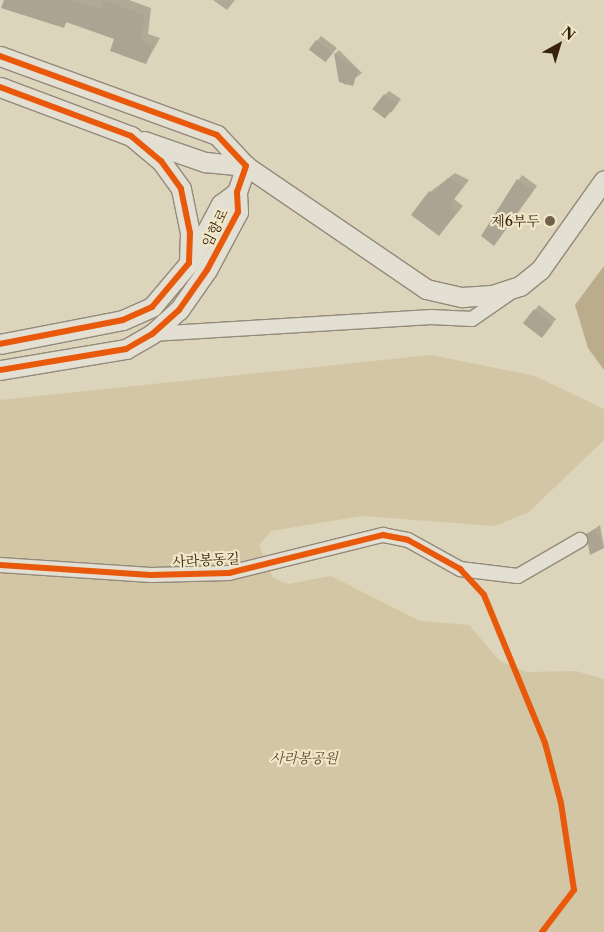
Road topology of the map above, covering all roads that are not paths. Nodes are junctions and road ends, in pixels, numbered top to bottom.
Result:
1 (0, 56) edge
2 (0, 87) edge
3 (131, 136) junction
4 (246, 166) junction
5 (604, 180) edge
6 (237, 192) junction
7 (190, 262) junction
8 (520, 286) junction
9 (152, 334) junction
10 (0, 344) edge
11 (0, 370) edge
12 (580, 540) dead end
13 (0, 565) edge

1 - 4 main road
2 - 3 main road, 임항로
3 - 4 main road, 임항로
3 - 7 main road, 임항로
4 - 6 main road, 임항로
4 - 8 main road
5 - 8 main road
6 - 7 main road, 임항로
6 - 9 main road, 임항로
7 - 10 main road, 임항로
8 - 9 street
9 - 11 main road, 임항로
12 - 13 street, 사라봉동길

